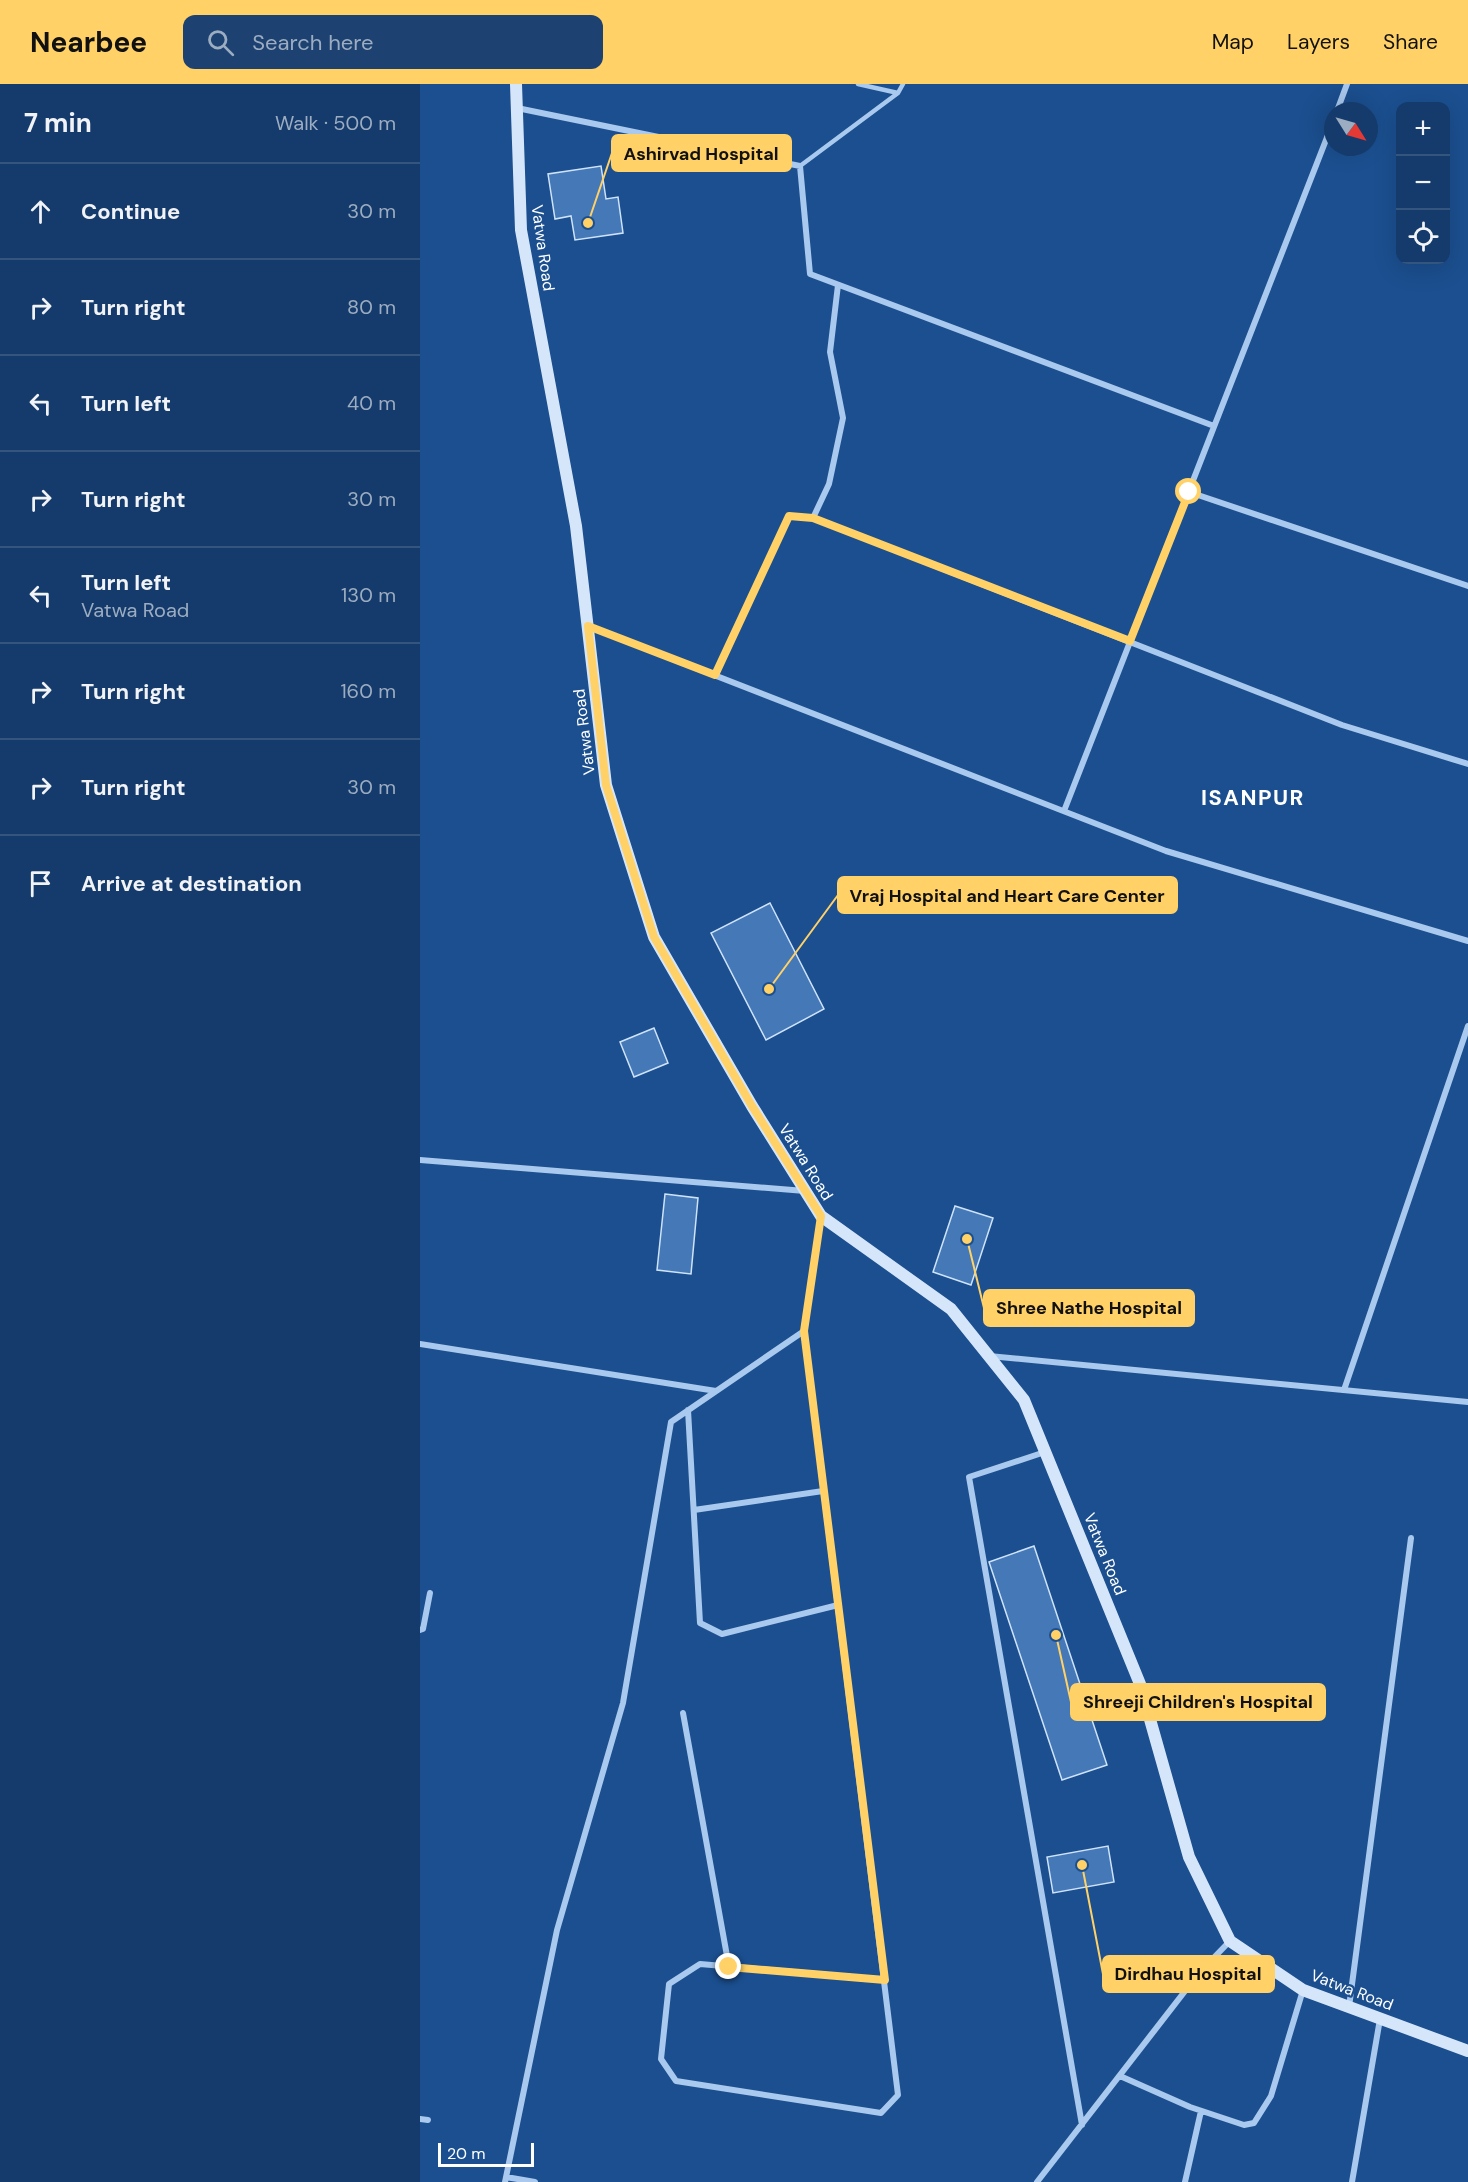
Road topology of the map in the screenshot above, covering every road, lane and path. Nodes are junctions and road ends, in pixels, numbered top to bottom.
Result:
1 (516, 84) edge
2 (858, 84) edge
3 (903, 84) edge
4 (1347, 84) edge
5 (898, 93) junction
6 (1340, 102) edge
7 (517, 108) junction
8 (1324, 145) edge
9 (800, 166) junction
10 (838, 285) junction
11 (1214, 426) junction
12 (1189, 492) junction
13 (813, 518) junction
14 (1468, 586) edge
15 (588, 626) junction
16 (1130, 641) junction
17 (715, 675) junction
18 (1468, 764) edge
19 (1064, 811) junction
20 (1468, 941) edge
21 (1468, 1026) edge
22 (420, 1154) edge
23 (420, 1160) edge
24 (431, 1161) junction
25 (806, 1191) junction
26 (821, 1216) junction
27 (804, 1331) junction
28 (420, 1344) edge
29 (988, 1356) junction
30 (1344, 1390) junction
31 (717, 1391) junction
32 (1468, 1402) edge
33 (688, 1410) junction
34 (1045, 1452) junction
35 (823, 1491) junction
36 (694, 1510) junction
37 (1411, 1538) dead end
38 (430, 1593) dead end
39 (838, 1605) junction
40 (420, 1630) edge
41 (683, 1713) dead end
42 (1230, 1941) junction
43 (729, 1967) junction
44 (885, 1980) junction
45 (1303, 1990) junction
46 (1349, 2007) junction
47 (1380, 2019) junction
48 (1468, 2051) edge
49 (1120, 2076) junction
50 (1201, 2111) junction
51 (420, 2119) edge
52 (428, 2120) dead end
53 (1082, 2125) junction
54 (506, 2180) edge
55 (536, 2182) edge
56 (1037, 2182) edge
57 (1185, 2182) edge
58 (1352, 2182) edge

1 - 7 main road, Vatwa Road
2 - 5 lane
3 - 5 lane
4 - 6 street
5 - 9 lane
7 - 9 street
7 - 15 main road, Vatwa Road
8 - 11 street
9 - 10 street
10 - 11 street
10 - 13 street
11 - 12 street
12 - 14 street
12 - 16 street
13 - 16 street
13 - 17 street
15 - 17 street
15 - 25 main road, Vatwa Road
16 - 18 street
16 - 19 street
17 - 19 street
19 - 20 street
21 - 30 street
22 - 24 street
23 - 24 street
24 - 25 street
25 - 26 main road, Vatwa Road
26 - 27 street
26 - 29 main road, Vatwa Road
27 - 31 street
27 - 35 street
28 - 31 street
29 - 30 street
29 - 34 main road, Vatwa Road
30 - 32 street
31 - 33 street
33 - 36 street
33 - 54 street
34 - 42 main road, Vatwa Road
34 - 53 street
35 - 36 street
35 - 39 street
36 - 39 street
37 - 46 street
38 - 40 street
39 - 44 street
41 - 43 street
42 - 45 main road, Vatwa Road
42 - 49 street
43 - 44 street
43 - 44 street
45 - 46 main road, Vatwa Road
45 - 50 street
46 - 47 main road, Vatwa Road
47 - 48 main road, Vatwa Road
47 - 58 street
49 - 50 street
49 - 53 street
50 - 57 street
51 - 52 street
53 - 56 street
54 - 55 street

